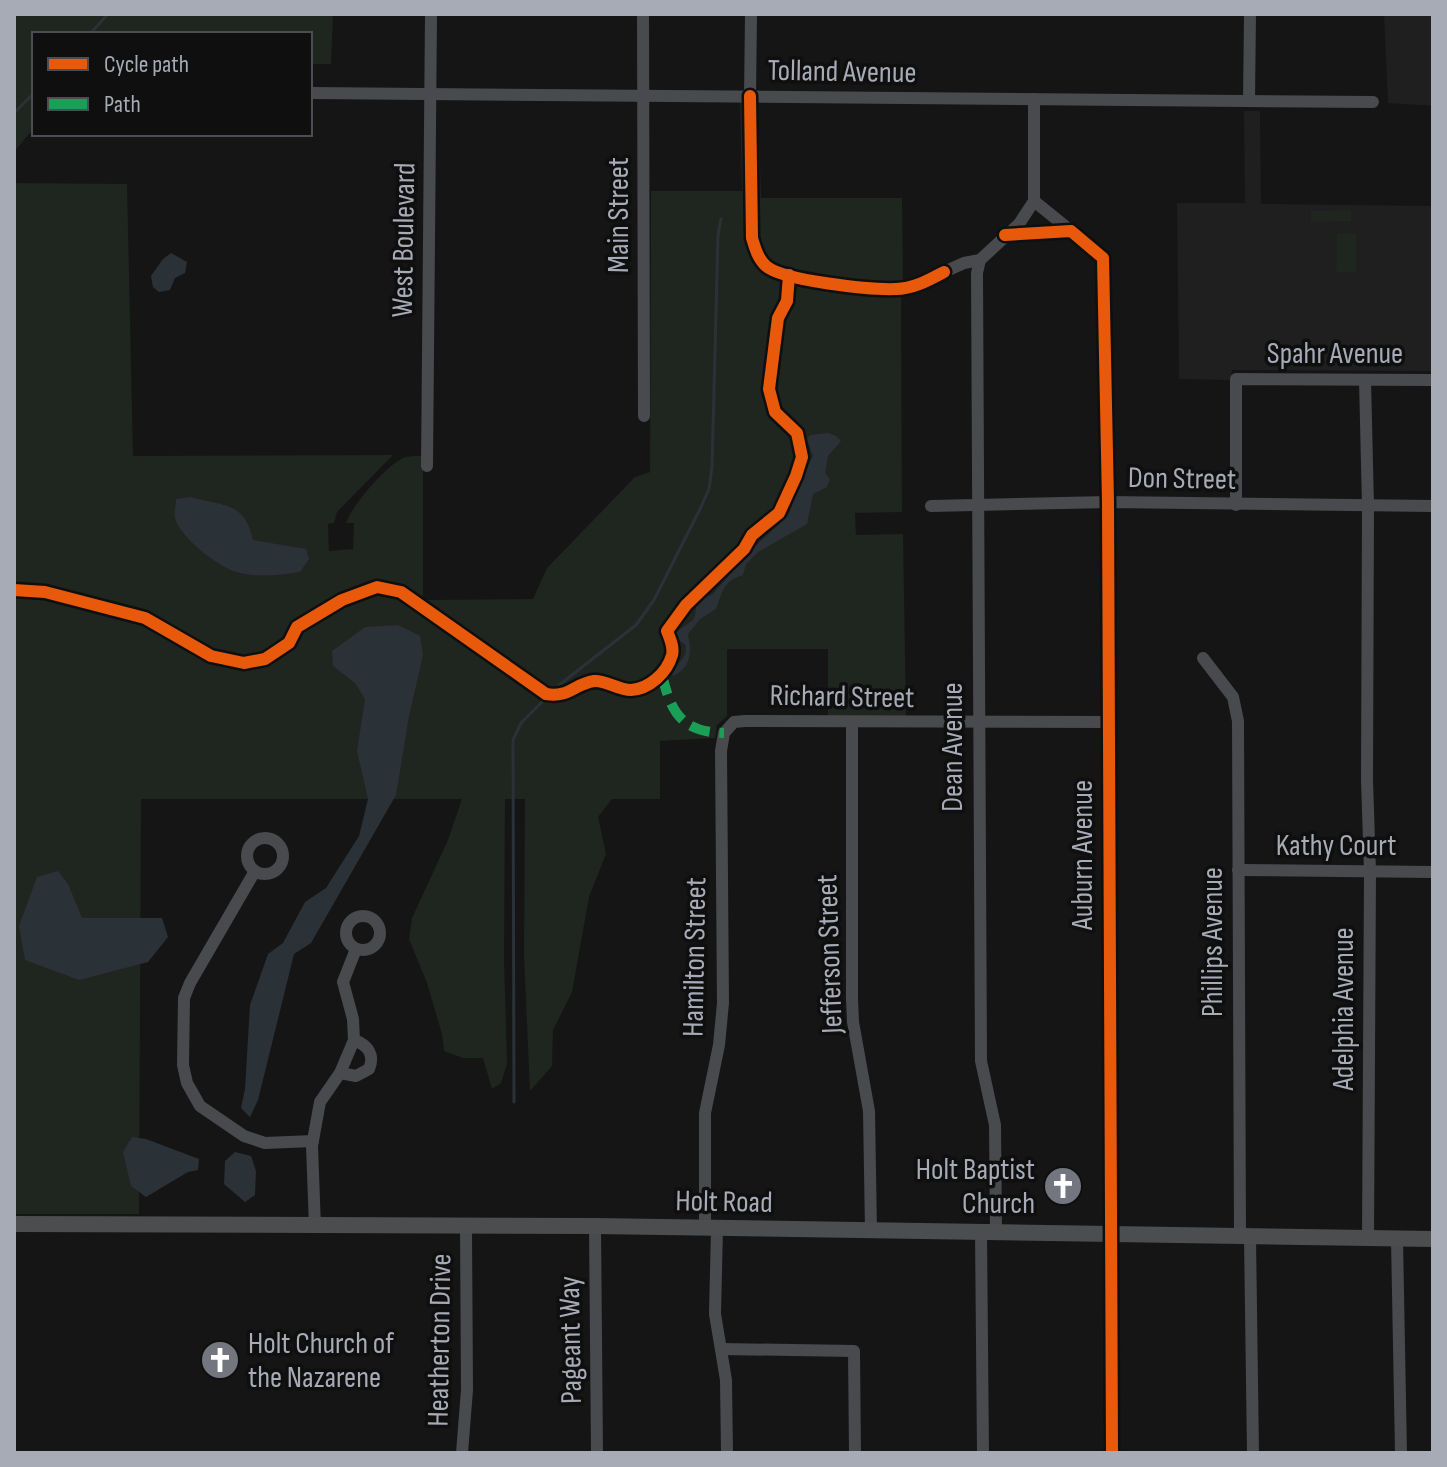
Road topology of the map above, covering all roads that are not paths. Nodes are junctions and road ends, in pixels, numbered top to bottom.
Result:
1 (431, 14) edge
2 (643, 14) edge
3 (751, 14) edge
4 (1250, 14) edge
5 (312, 93) edge
6 (431, 93) junction
7 (643, 95) junction
8 (750, 96) junction
9 (1034, 99) junction
10 (1249, 100) junction
11 (1373, 102) dead end
12 (1034, 201) junction
13 (1071, 231) junction
14 (1005, 235) junction
15 (980, 260) junction
16 (944, 272) dead end
17 (1365, 380) junction
18 (1433, 380) edge
19 (644, 416) dead end
20 (427, 466) dead end
21 (1108, 502) junction
22 (1236, 505) junction
23 (931, 506) dead end
24 (978, 506) junction
25 (1368, 506) junction
26 (1433, 506) edge
27 (1203, 658) dead end
28 (978, 722) junction
29 (1108, 722) junction
30 (852, 723) junction
31 (724, 733) joint
32 (1238, 870) junction
33 (255, 871) dead end
34 (1370, 872) junction
35 (1433, 872) edge
36 (356, 949) dead end
37 (354, 1040) junction
38 (340, 1073) junction
39 (313, 1141) junction
40 (14, 1224) edge
41 (595, 1226) junction
42 (315, 1227) junction
43 (466, 1227) junction
44 (711, 1228) junction
45 (871, 1231) junction
46 (988, 1232) junction
47 (1110, 1234) junction
48 (1245, 1237) junction
49 (1368, 1238) junction
50 (1397, 1239) junction
51 (1433, 1239) edge
52 (722, 1349) junction
53 (462, 1453) edge
54 (597, 1453) edge
55 (727, 1453) edge
56 (855, 1453) edge
57 (983, 1453) edge
58 (1112, 1453) edge
59 (1253, 1453) edge
60 (1401, 1453) edge

1 - 6 street, West Boulevard
2 - 7 street, Main Street
3 - 8 street
4 - 10 street
5 - 6 street, Tolland Avenue
6 - 7 street, Tolland Avenue
6 - 20 street, West Boulevard
7 - 8 street, Tolland Avenue
7 - 19 street, Main Street
8 - 9 street, Tolland Avenue
9 - 10 street, Tolland Avenue
9 - 12 street
10 - 11 street, Tolland Avenue
12 - 13 street
12 - 14 street
13 - 14 street
13 - 21 street, Auburn Avenue
14 - 15 street
15 - 16 street
15 - 24 street, Dean Avenue
17 - 18 street, Spahr Avenue
17 - 22 street, Spahr Avenue
17 - 25 street
21 - 22 street, Don Street
21 - 24 street, Don Street
21 - 29 street, Auburn Avenue
22 - 25 street, Don Street
23 - 24 street, Don Street
24 - 28 street, Dean Avenue
25 - 26 street, Don Street
25 - 34 street, Adelphia Avenue
27 - 32 street, Phillips Avenue
28 - 29 street, Richard Street
28 - 30 street, Richard Street
28 - 46 street, Dean Avenue
29 - 47 street, Auburn Avenue
30 - 31 street, Richard Street
30 - 45 street, Jefferson Street
31 - 44 street, Hamilton Street
32 - 34 street, Kathy Court
32 - 48 street, Phillips Avenue
33 - 39 street
34 - 35 street, Kathy Court
34 - 49 street, Adelphia Avenue
36 - 37 street
37 - 38 street
37 - 38 street
38 - 39 street
39 - 42 street
40 - 42 main road, Holt Road
41 - 43 main road, Holt Road
41 - 44 main road, Holt Road
41 - 54 street, Pageant Way
42 - 43 main road, Holt Road
43 - 53 street, Heatherton Drive
44 - 45 main road, Holt Road
44 - 52 street, Hamilton Street
45 - 46 main road, Holt Road
46 - 47 main road, Holt Road
46 - 57 street, Dean Avenue
47 - 48 main road, Holt Road
47 - 58 street, Auburn Avenue
48 - 49 main road, Holt Road
48 - 59 street, Phillips Avenue
49 - 50 main road, Holt Road
50 - 51 main road, Holt Road
50 - 60 street
52 - 55 street, Hamilton Street
52 - 56 street

